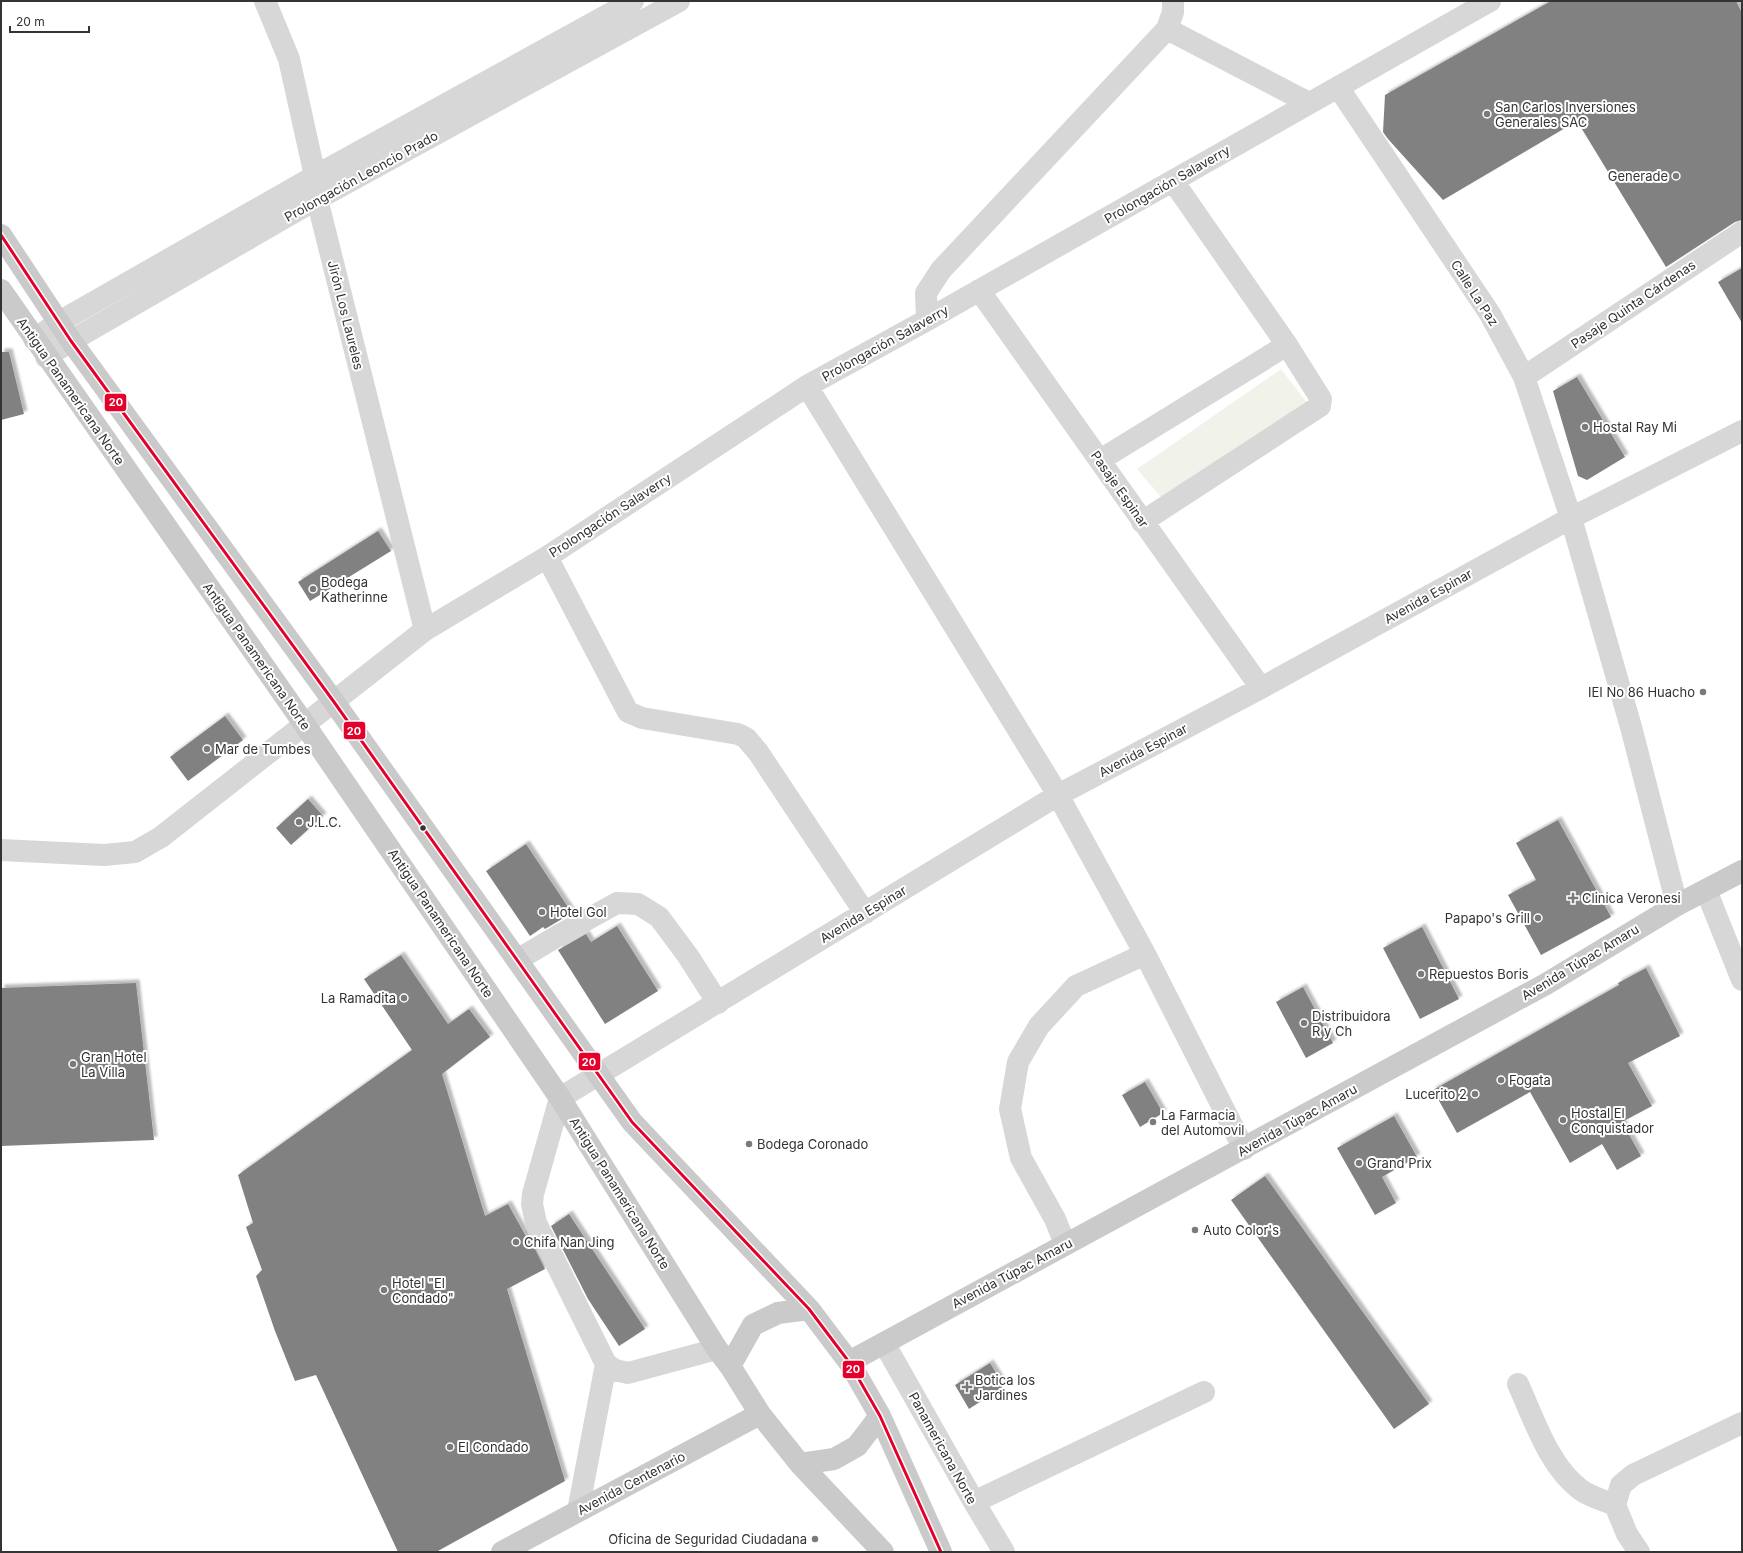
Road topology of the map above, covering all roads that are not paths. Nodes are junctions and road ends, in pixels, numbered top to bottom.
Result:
1 (265, 1) edge
2 (633, 1) edge
3 (679, 1) edge
4 (1173, 1) edge
5 (1490, 1) edge
6 (1167, 29) junction
7 (1338, 87) junction
8 (1309, 103) junction
9 (315, 176) junction
10 (1173, 181) junction
11 (317, 200) junction
12 (1742, 232) edge
13 (1, 235) edge
14 (1, 290) edge
15 (979, 290) junction
16 (927, 320) junction
17 (59, 322) junction
18 (34, 339) junction
19 (71, 341) junction
20 (1286, 345) junction
21 (46, 357) junction
22 (1524, 377) junction
23 (807, 386) junction
24 (1742, 431) edge
25 (1100, 460) junction
26 (1571, 518) junction
27 (1142, 522) junction
28 (547, 557) junction
29 (425, 630) junction
30 (1261, 688) junction
31 (334, 702) junction
32 (305, 725) junction
33 (1058, 795) junction
34 (1, 850) edge
35 (1742, 871) edge
36 (1706, 890) junction
37 (1676, 905) junction
38 (865, 913) junction
39 (1145, 954) junction
40 (517, 960) junction
41 (1742, 980) edge
42 (718, 1002) junction
43 (599, 1075) junction
44 (560, 1098) junction
45 (1244, 1149) junction
46 (1065, 1244) junction
47 (809, 1309) junction
48 (884, 1342) junction
49 (717, 1349) junction
50 (849, 1362) junction
51 (606, 1364) junction
52 (730, 1366) junction
53 (1518, 1384) dead end
54 (1204, 1392) dead end
55 (760, 1414) junction
56 (880, 1416) junction
57 (1742, 1423) edge
58 (800, 1464) junction
59 (974, 1502) junction
60 (1615, 1505) junction
61 (578, 1511) junction
62 (502, 1552) edge
63 (883, 1552) edge
64 (941, 1552) edge
65 (1004, 1552) edge
66 (1639, 1552) edge

1 - 9 street, Jirón Los Laureles
2 - 9 street, Prolongación Leoncio Prado
3 - 11 street, Prolongación Leoncio Prado
4 - 6 street
5 - 7 street, Prolongación Salaverry
6 - 8 street
6 - 16 street
7 - 8 street, Prolongación Salaverry
7 - 22 street, Calle La Paz
8 - 10 street, Prolongación Salaverry
9 - 11 street, Jirón Los Laureles
9 - 17 street, Prolongación Leoncio Prado
10 - 15 street, Prolongación Salaverry
10 - 20 street
11 - 19 street, Prolongación Leoncio Prado
11 - 29 street, Jirón Los Laureles
12 - 22 street, Pasaje Quinta Cárdenas
13 - 17 main road
14 - 18 main road, Antigua Panamericana Norte
15 - 16 street, Prolongación Salaverry
15 - 25 street, Pasaje Espinar
16 - 23 street, Prolongación Salaverry
17 - 18 street, Prolongación Leoncio Prado
17 - 19 main road
18 - 21 main road, Antigua Panamericana Norte
19 - 21 street, Prolongación Leoncio Prado
19 - 31 main road
20 - 25 street
20 - 27 street
21 - 32 main road, Antigua Panamericana Norte
22 - 26 street, Calle La Paz
23 - 28 street, Prolongación Salaverry
23 - 33 street
24 - 26 street, Avenida Espinar
25 - 27 street, Pasaje Espinar
26 - 30 street, Avenida Espinar
26 - 37 street, Calle La Paz
27 - 30 street, Pasaje Espinar
28 - 29 street, Prolongación Salaverry
28 - 38 street
29 - 31 street, Prolongación Salaverry
30 - 33 street, Avenida Espinar
31 - 32 street, Prolongación Salaverry
31 - 40 main road
32 - 34 street, Prolongación Salaverry
32 - 44 main road, Antigua Panamericana Norte
33 - 38 street, Avenida Espinar
33 - 39 street
35 - 36 main road, Avenida Túpac Amaru
36 - 37 main road, Avenida Túpac Amaru
36 - 41 street
37 - 45 main road, Avenida Túpac Amaru
38 - 42 street, Avenida Espinar
39 - 45 street
39 - 46 street
40 - 42 street
40 - 43 main road
42 - 43 street, Avenida Espinar
43 - 44 street, Avenida Espinar
43 - 47 main road
44 - 49 main road, Antigua Panamericana Norte
44 - 51 street
45 - 46 main road, Avenida Túpac Amaru
46 - 48 main road, Avenida Túpac Amaru
47 - 50 main road
47 - 52 main road
48 - 50 main road, Avenida Túpac Amaru
48 - 59 street, Panamericana Norte
49 - 51 street
49 - 52 main road, Antigua Panamericana Norte
50 - 56 main road
51 - 61 street
52 - 55 main road, Antigua Panamericana Norte
53 - 60 street
54 - 59 street
55 - 58 main road, Antigua Panamericana Norte
55 - 61 main road, Avenida Centenario
56 - 58 main road
56 - 64 main road
57 - 60 street
58 - 63 main road, Antigua Panamericana Norte
59 - 65 street, Panamericana Norte
60 - 66 street
61 - 62 main road, Avenida Centenario

